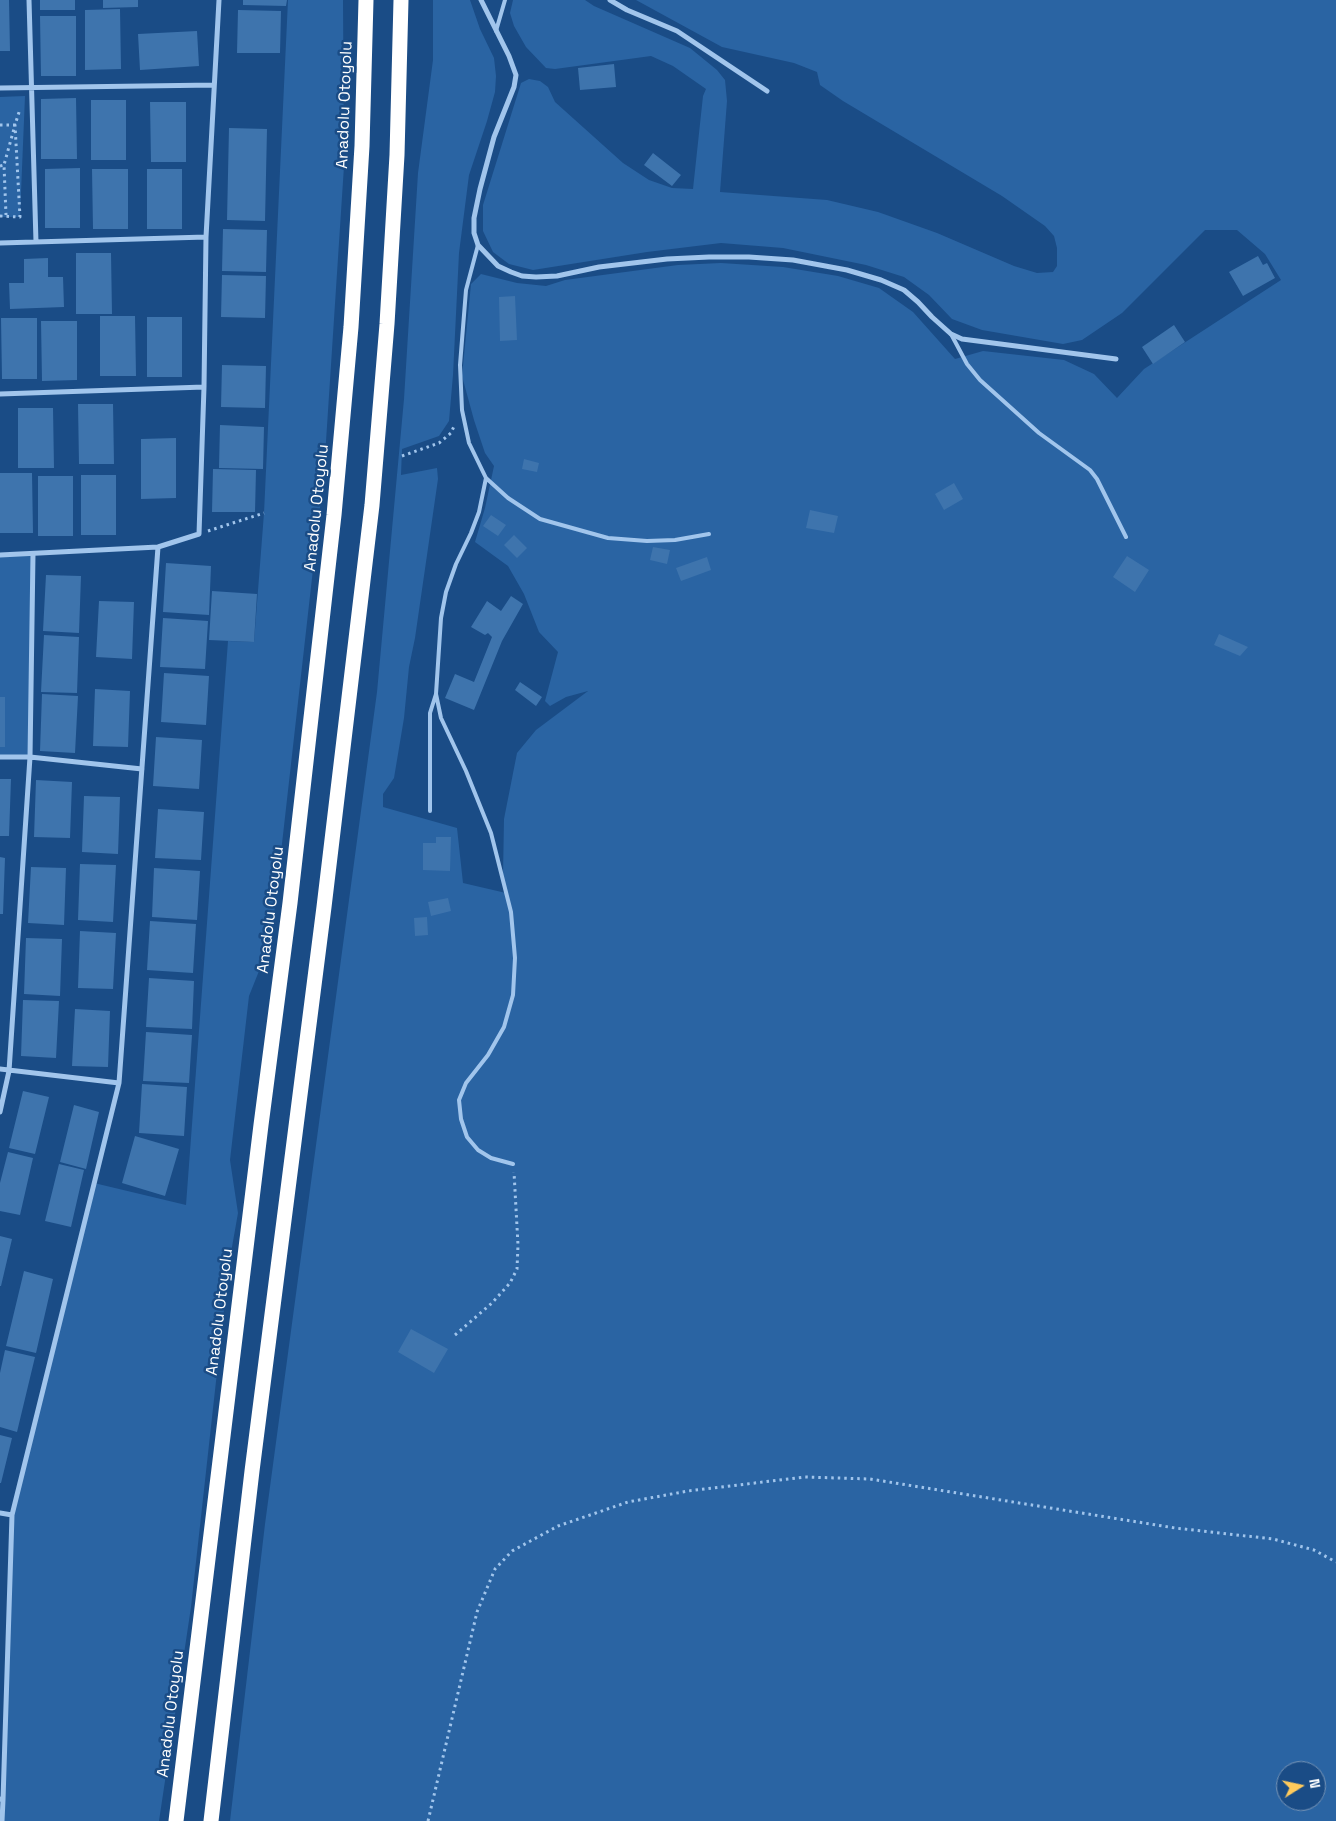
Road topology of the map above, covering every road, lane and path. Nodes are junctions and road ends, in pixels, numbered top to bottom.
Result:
1 (29, 0) edge
2 (219, 0) edge
3 (366, 0) edge
4 (401, 0) edge
5 (481, 0) edge
6 (506, 0) edge
7 (610, 0) edge
8 (496, 31) junction
9 (214, 85) junction
10 (32, 87) junction
11 (0, 88) edge
12 (767, 91) dead end
13 (0, 125) edge
14 (15, 125) junction
15 (2, 166) edge
16 (6, 215) junction
17 (0, 216) edge
18 (206, 237) junction
19 (36, 242) junction
20 (0, 243) edge
21 (478, 245) junction
22 (951, 334) junction
23 (1116, 359) dead end
24 (204, 387) junction
25 (0, 394) edge
26 (462, 410) junction
27 (402, 456) dead end
28 (486, 478) junction
29 (264, 513) dead end
30 (199, 534) junction
31 (709, 534) dead end
32 (1126, 537) dead end
33 (158, 547) junction
34 (32, 554) junction
35 (0, 555) edge
36 (436, 694) junction
37 (0, 757) edge
38 (30, 757) junction
39 (142, 769) junction
40 (430, 811) dead end
41 (0, 1069) edge
42 (9, 1070) junction
43 (119, 1083) junction
44 (0, 1112) edge
45 (513, 1164) joint
46 (455, 1335) dead end
47 (0, 1513) edge
48 (12, 1515) junction
49 (1336, 1562) edge
50 (2, 1799) edge
51 (2, 1821) edge
52 (176, 1821) edge
53 (212, 1821) edge
54 (428, 1821) edge

1 - 10 street
2 - 9 street
3 - 52 highway, Anadolu Otoyolu
4 - 53 highway
5 - 8 street
6 - 8 lane
7 - 12 street
8 - 21 street
9 - 10 street
9 - 18 street
10 - 11 street
10 - 14 path
10 - 19 street
13 - 14 path
14 - 15 path
14 - 16 path
15 - 16 path
16 - 17 path
18 - 19 street
18 - 24 street
19 - 20 street
21 - 22 street
21 - 26 lane
22 - 23 street
22 - 32 lane
24 - 25 street
24 - 30 street
26 - 27 path
26 - 28 lane
28 - 31 lane
28 - 36 lane
29 - 30 path
30 - 33 street
33 - 34 street
33 - 39 street
34 - 35 street
34 - 38 street
36 - 40 lane
36 - 45 lane
37 - 38 street
38 - 39 street
38 - 42 street
39 - 43 street
41 - 42 street
42 - 43 street
42 - 44 street
43 - 48 street
45 - 46 path
47 - 48 street
48 - 50 street
49 - 54 path
50 - 51 street

